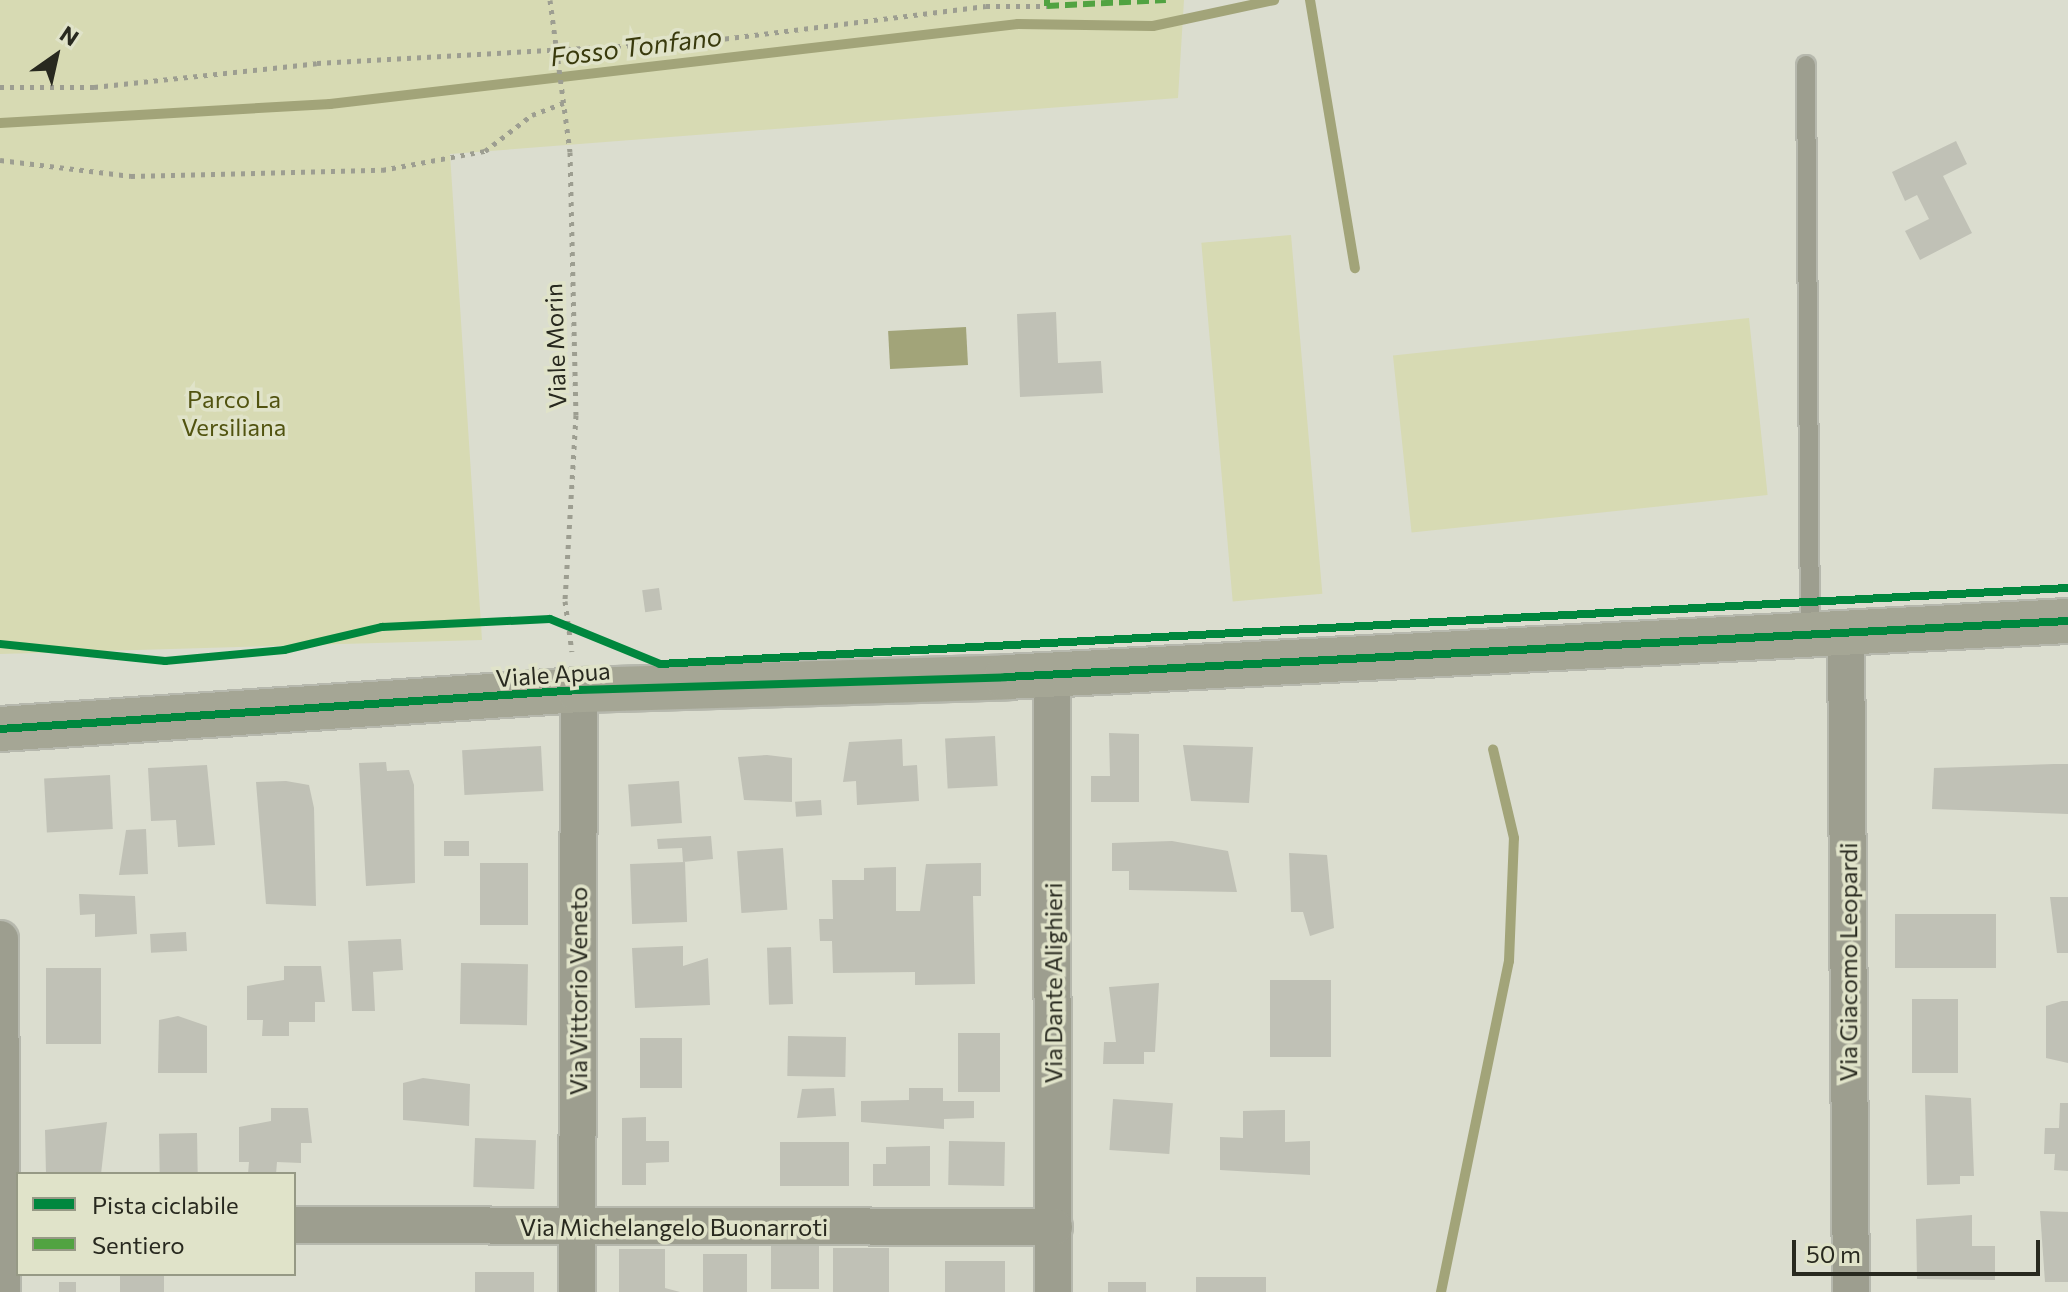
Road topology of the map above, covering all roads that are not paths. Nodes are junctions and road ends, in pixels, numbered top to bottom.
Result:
1 (1806, 65) dead end
2 (2068, 621) edge
3 (1828, 634) junction
4 (1052, 674) junction
5 (579, 690) junction
6 (0, 729) edge
7 (0, 939) edge
8 (7, 1223) edge
9 (296, 1225) edge
10 (577, 1227) junction
11 (1054, 1227) junction
12 (2, 1292) edge
13 (577, 1292) edge
14 (1053, 1292) edge
15 (1851, 1292) edge

1 - 3 lane
2 - 3 street, Viale Apua
3 - 4 street, Viale Apua
3 - 15 street, Via Giacomo Leopardi
4 - 5 street, Viale Apua
4 - 11 street, Via Dante Alighieri
5 - 6 street, Viale Apua
5 - 10 street, Via Vittorio Veneto
7 - 8 street
8 - 12 street
9 - 10 street, Via Michelangelo Buonarroti
10 - 11 street, Via Michelangelo Buonarroti
10 - 13 street, Via Vittorio Veneto
11 - 14 street, Via Dante Alighieri

